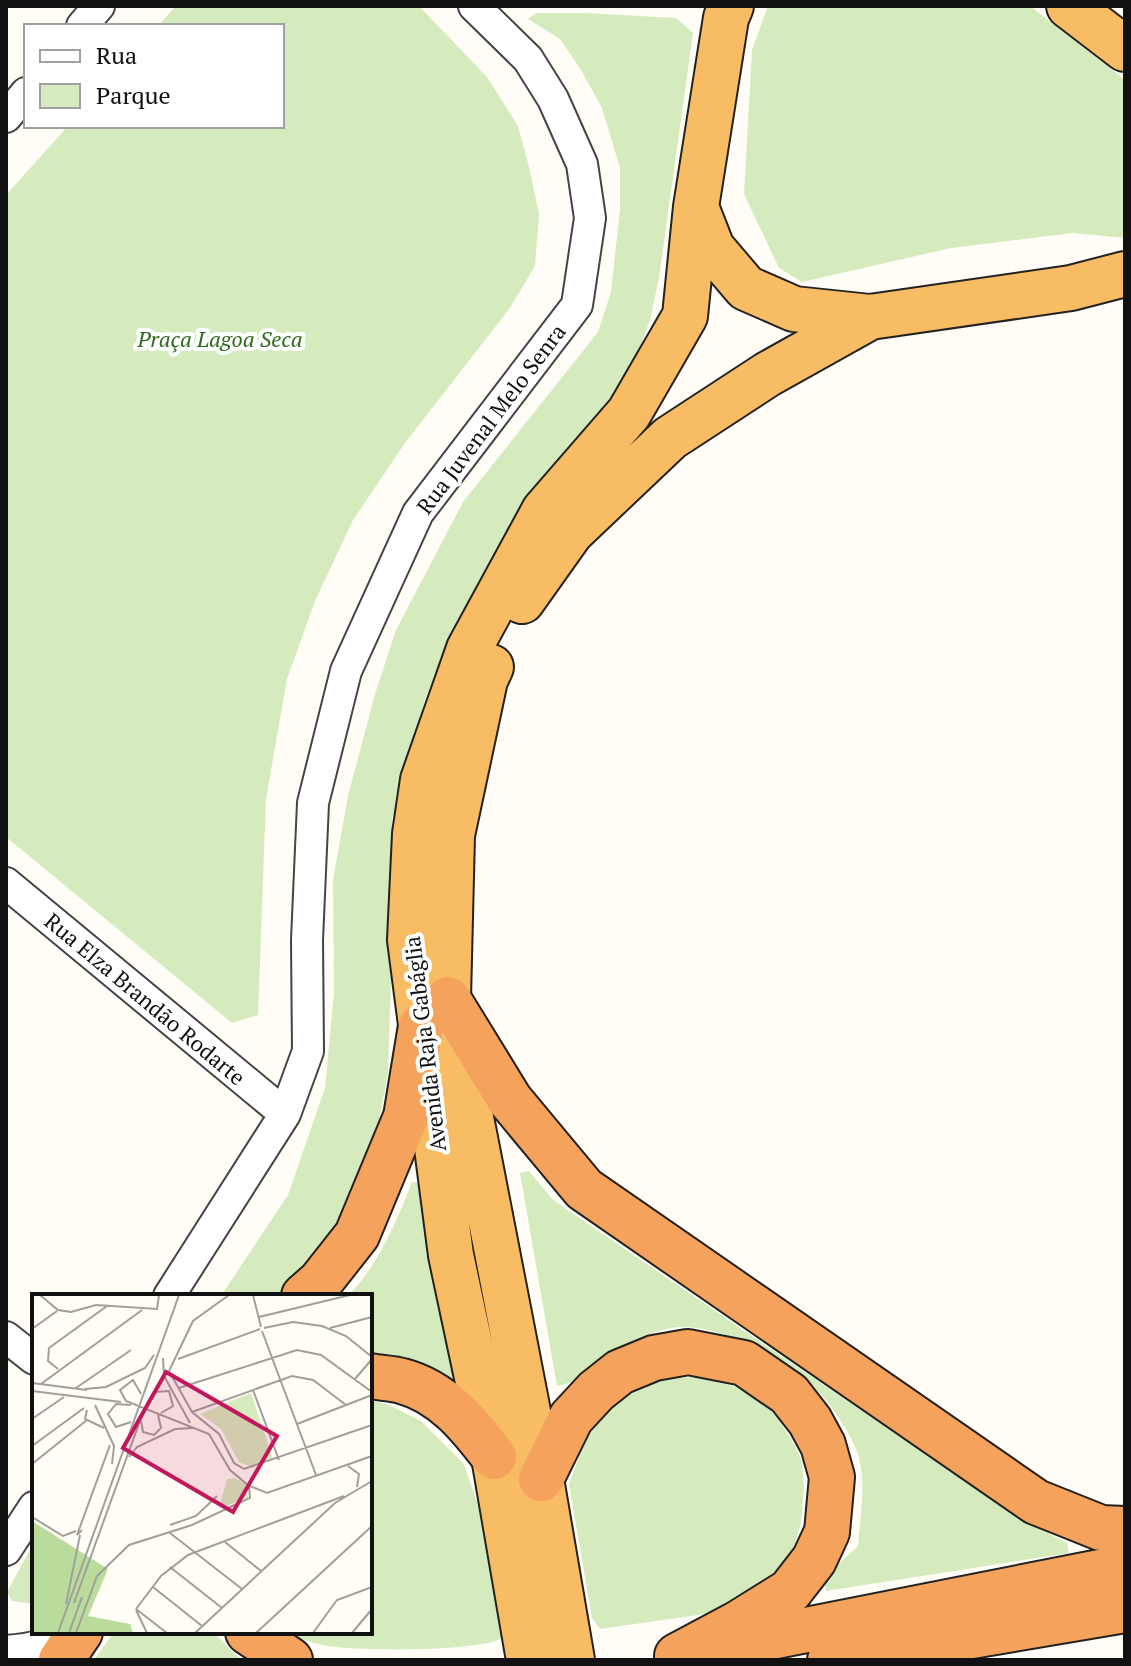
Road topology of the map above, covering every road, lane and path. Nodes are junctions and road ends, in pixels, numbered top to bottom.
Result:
1 (99, 6) edge
2 (474, 6) edge
3 (731, 6) edge
4 (1069, 6) edge
5 (84, 24) edge
6 (1125, 49) edge
7 (24, 95) edge
8 (6, 117) edge
9 (696, 207) junction
10 (1125, 274) edge
11 (1071, 288) junction
12 (1125, 294) edge
13 (870, 317) junction
14 (6, 883) edge
15 (434, 1012) junction
16 (285, 1114) junction
17 (170, 1294) edge
18 (306, 1294) edge
19 (6, 1337) edge
20 (32, 1357) edge
21 (372, 1376) edge
22 (494, 1457) junction
23 (541, 1479) junction
24 (32, 1510) edge
25 (1125, 1529) edge
26 (6, 1550) edge
27 (1125, 1567) edge
28 (1125, 1610) edge
29 (76, 1634) edge
30 (79, 1634) edge
31 (251, 1634) edge
32 (6, 1654) edge
33 (663, 1658) edge
34 (10, 1660) edge
35 (61, 1660) edge
36 (290, 1660) edge
37 (529, 1660) edge
38 (572, 1660) edge
39 (830, 1660) edge

1 - 5 street
2 - 16 street, Rua Juvenal Melo Senra
3 - 9 highway, Avenida Raja Gabáglia
4 - 6 highway
7 - 8 street
9 - 13 highway
9 - 15 highway, Avenida Raja Gabáglia
10 - 11 highway
11 - 12 highway
11 - 13 highway
13 - 15 highway, Avenida Raja Gabáglia
14 - 16 street, Rua Elza Brandão Rodarte
15 - 18 highway
15 - 22 highway, Avenida Raja Gabáglia
15 - 23 highway, Avenida Raja Gabáglia
15 - 25 highway
16 - 17 street, Rua Juvenal Melo Senra
19 - 20 street
21 - 22 highway
22 - 37 highway, Avenida Raja Gabáglia
23 - 33 highway
23 - 38 highway, Avenida Raja Gabáglia
24 - 26 street
27 - 33 highway
28 - 39 highway
29 - 32 street
30 - 35 highway
31 - 36 highway
32 - 34 street

